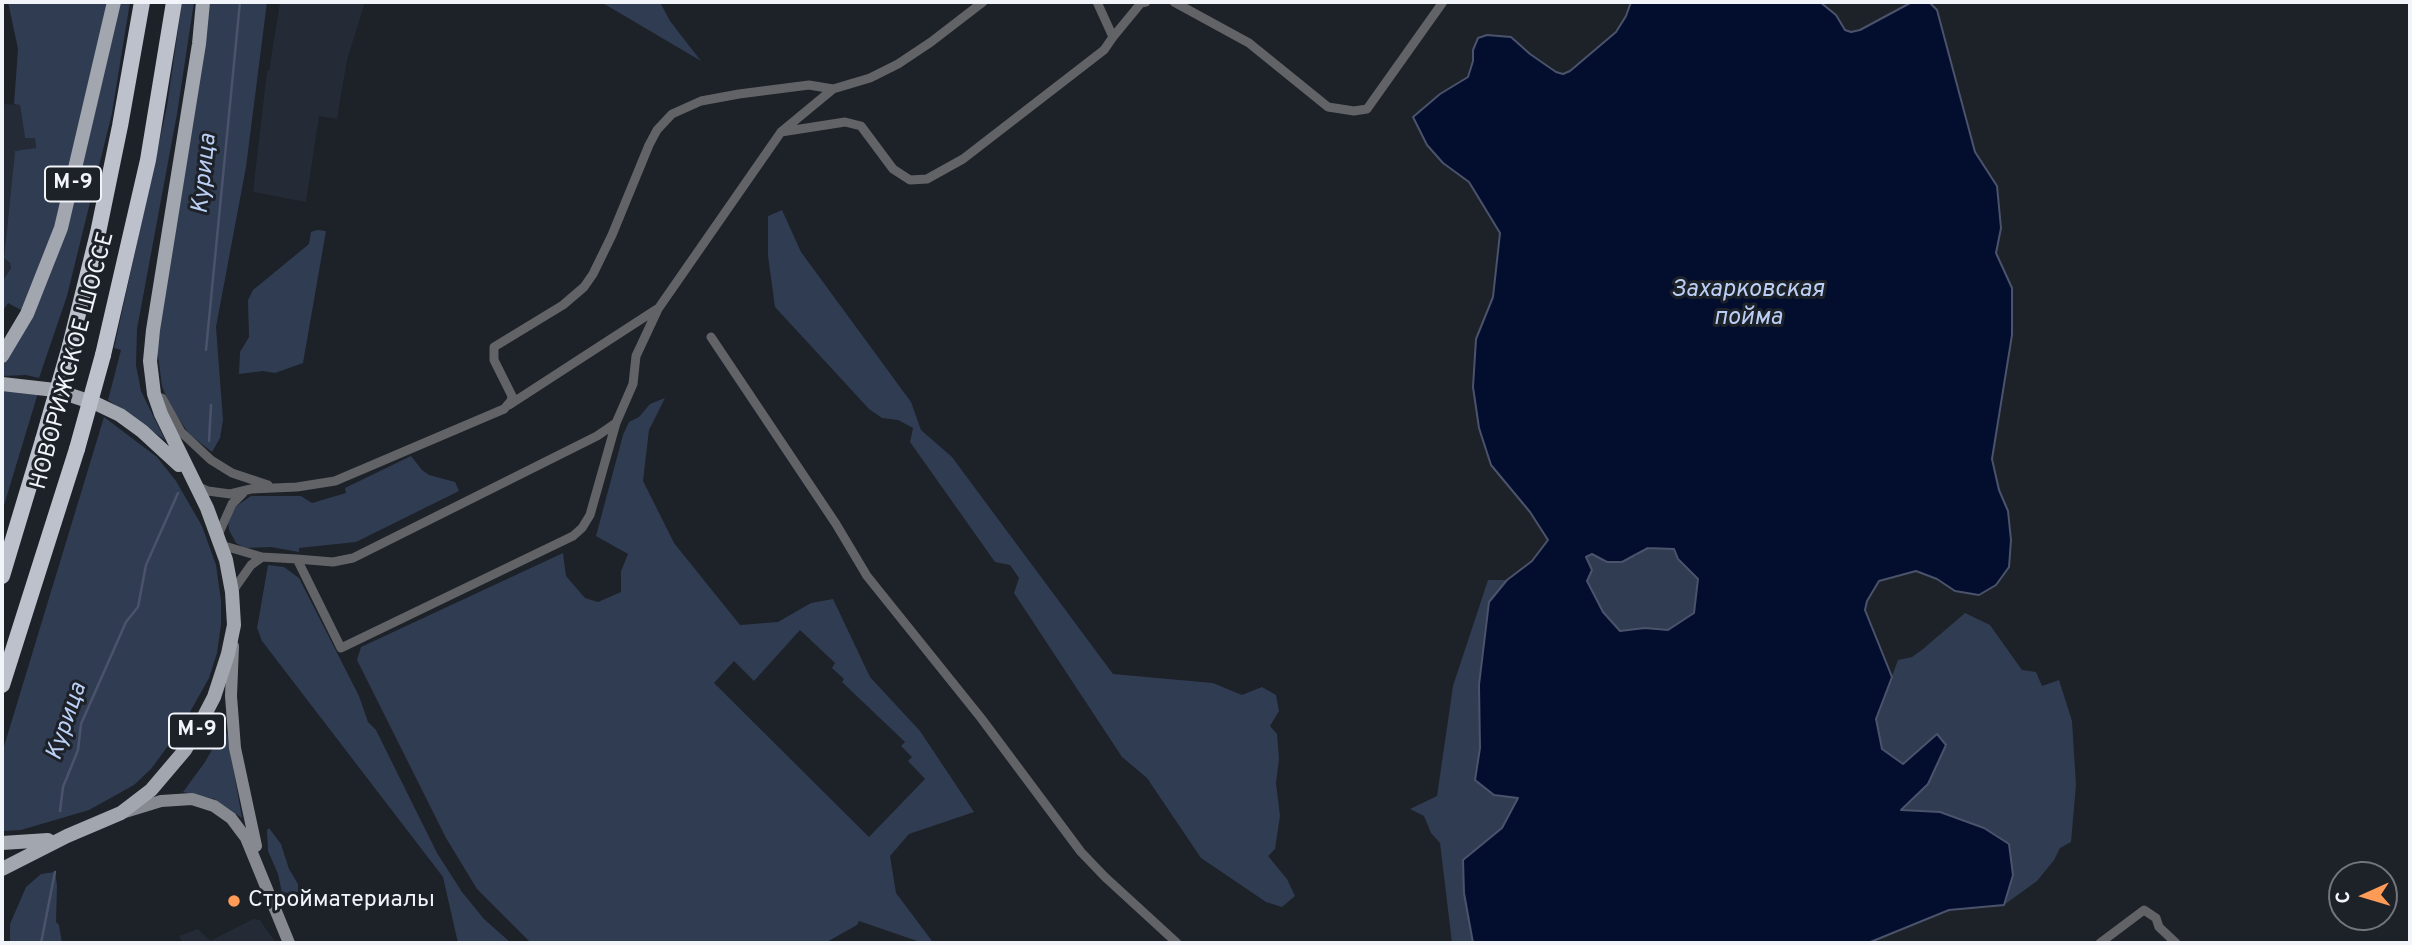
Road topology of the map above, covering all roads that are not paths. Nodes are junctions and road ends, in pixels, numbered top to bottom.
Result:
1 (114, 2) edge
2 (142, 2) edge
3 (174, 2) edge
4 (204, 2) edge
5 (983, 2) edge
6 (1097, 2) edge
7 (1146, 2) edge
8 (1174, 2) edge
9 (1443, 2) edge
10 (1114, 37) junction
11 (833, 89) junction
12 (781, 132) junction
13 (658, 309) junction
14 (710, 337) dead end
15 (150, 345) junction
16 (2, 356) edge
17 (2, 384) edge
18 (509, 405) junction
19 (616, 423) junction
20 (193, 482) junction
21 (277, 487) junction
22 (251, 489) junction
23 (220, 540) junction
24 (262, 557) junction
25 (297, 559) junction
26 (2, 576) edge
27 (232, 592) junction
28 (234, 625) junction
29 (2, 685) edge
30 (121, 813) junction
31 (67, 836) junction
32 (2, 843) edge
33 (2, 869) edge
34 (263, 877) junction
35 (289, 943) edge
36 (1177, 943) edge
37 (2100, 943) edge
38 (2176, 943) edge

1 - 16 main road, М-9
2 - 26 highway, НОВОРИЖСКОЕ ШОССЕ / М-9, bridge
3 - 29 highway, НОВОРИЖСКОЕ ШОССЕ, bridge
4 - 15 main road, М-9
5 - 11 street
6 - 10 street
7 - 10 street
8 - 9 street
10 - 12 street
11 - 12 street
11 - 18 street
12 - 13 street
13 - 18 street
13 - 19 street
14 - 36 street
15 - 20 main road, М-9
15 - 21 street
17 - 20 main road, М-9
18 - 21 street
19 - 25 street
19 - 25 street
20 - 22 street
20 - 23 main road, М-9
21 - 22 street
22 - 23 street
23 - 24 street
23 - 27 main road, М-9
24 - 25 street
24 - 27 street
27 - 28 main road, М-9
28 - 30 main road, М-9
28 - 34 main road, М-9
30 - 31 main road, М-9
30 - 34 main road, М-9
31 - 32 main road, М-9
31 - 33 main road, М-9
34 - 35 main road
37 - 38 street

